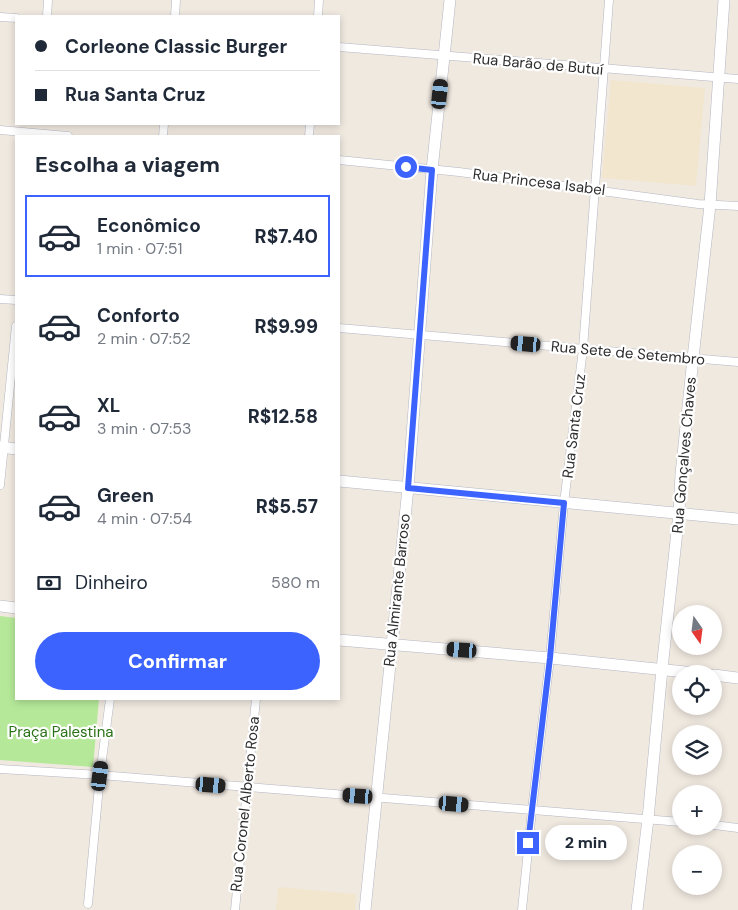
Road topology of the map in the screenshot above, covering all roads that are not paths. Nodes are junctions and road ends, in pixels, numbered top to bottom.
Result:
1 (48, 0) edge
2 (176, 0) edge
3 (319, 0) edge
4 (450, 0) edge
5 (609, 0) edge
6 (724, 0) edge
7 (47, 15) edge
8 (175, 15) edge
9 (318, 15) edge
10 (0, 17) edge
11 (15, 18) edge
12 (340, 47) edge
13 (444, 55) junction
14 (603, 69) junction
15 (719, 78) junction
16 (738, 79) edge
17 (0, 130) edge
18 (33, 135) edge
19 (340, 160) edge
20 (432, 170) junction
21 (594, 189) junction
22 (710, 205) junction
23 (738, 206) edge
24 (0, 299) edge
25 (15, 300) edge
26 (340, 328) edge
27 (419, 334) junction
28 (15, 335) edge
29 (583, 349) junction
30 (692, 358) junction
31 (738, 362) edge
32 (2, 448) edge
33 (15, 449) edge
34 (340, 481) edge
35 (0, 485) edge
36 (408, 488) junction
37 (564, 503) junction
38 (679, 513) junction
39 (738, 519) edge
40 (0, 606) edge
41 (15, 608) edge
42 (340, 640) edge
43 (391, 645) junction
44 (550, 658) junction
45 (662, 669) junction
46 (672, 670) edge
47 (722, 676) edge
48 (738, 678) edge
49 (110, 700) edge
50 (256, 700) edge
51 (0, 769) edge
52 (100, 776) junction
53 (248, 788) junction
54 (377, 797) junction
55 (532, 810) junction
56 (648, 819) junction
57 (672, 821) edge
58 (722, 827) edge
59 (738, 828) edge
60 (88, 904) dead end
61 (235, 910) edge
62 (365, 910) edge
63 (522, 910) edge
64 (637, 910) edge

1 - 7 street
2 - 8 street
3 - 9 street
4 - 13 street, Rua Almirante Barroso
5 - 14 street, Rua Santa Cruz
6 - 15 street, Rua Gonçalves Chaves
10 - 11 street
12 - 13 street, Rua Barão de Butuí
13 - 14 street, Rua Barão de Butuí
13 - 20 street, Rua Almirante Barroso
14 - 15 street, Rua Barão de Butuí
14 - 21 street, Rua Santa Cruz
15 - 16 street, Rua Barão de Butuí
15 - 22 street, Rua Gonçalves Chaves
17 - 18 street
19 - 20 street, Rua Princesa Isabel
20 - 21 street, Rua Princesa Isabel
20 - 27 street, Rua Almirante Barroso
21 - 22 street, Rua Princesa Isabel
21 - 29 street, Rua Santa Cruz
22 - 23 street, Rua Princesa Isabel
22 - 30 street, Rua Gonçalves Chaves
24 - 25 street
26 - 27 street, Rua Sete de Setembro
27 - 29 street, Rua Sete de Setembro
27 - 36 street, Rua Almirante Barroso
28 - 32 street
29 - 30 street, Rua Sete de Setembro
29 - 37 street, Rua Santa Cruz
30 - 31 street, Rua Sete de Setembro
30 - 38 street, Rua Gonçalves Chaves
32 - 33 street
32 - 35 street
34 - 36 street
36 - 37 street
36 - 43 street, Rua Almirante Barroso
37 - 38 street
37 - 44 street, Rua Santa Cruz
38 - 39 street
38 - 45 street, Rua Gonçalves Chaves
40 - 41 street
42 - 43 street
43 - 44 street
43 - 54 street, Rua Almirante Barroso
44 - 45 street
44 - 55 street, Rua Santa Cruz
45 - 46 street
45 - 56 street, Rua Gonçalves Chaves
47 - 48 street
49 - 52 street
50 - 53 street, Rua Coronel Alberto Rosa
51 - 52 street
52 - 53 street
52 - 60 street
53 - 54 street
53 - 61 street, Rua Coronel Alberto Rosa
54 - 55 street
54 - 62 street, Rua Almirante Barroso
55 - 56 street
55 - 63 street, Rua Santa Cruz
56 - 57 street
56 - 64 street, Rua Gonçalves Chaves
58 - 59 street

